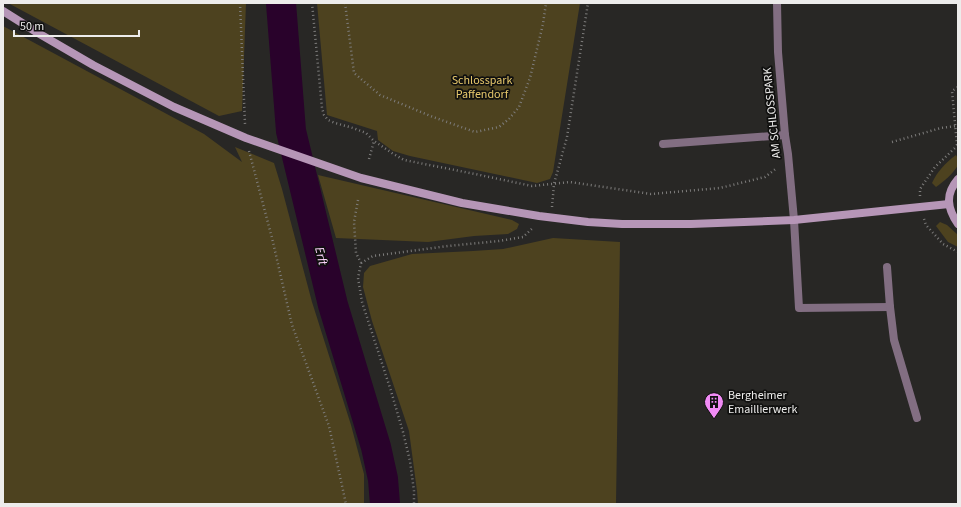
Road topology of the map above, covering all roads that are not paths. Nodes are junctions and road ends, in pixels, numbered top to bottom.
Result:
1 (777, 3) edge
2 (3, 11) edge
3 (785, 136) junction
4 (663, 144) dead end
5 (958, 179) edge
6 (949, 204) junction
7 (794, 220) junction
8 (958, 224) edge
9 (887, 267) dead end
10 (890, 307) junction
11 (917, 418) dead end

1 - 3 street, AM SCHLOSSPARK
2 - 7 main road
3 - 4 street
3 - 7 street, AM SCHLOSSPARK
5 - 6 main road
6 - 7 main road
6 - 8 main road
7 - 10 street, AM SCHLOSSPARK
9 - 10 street
10 - 11 street

